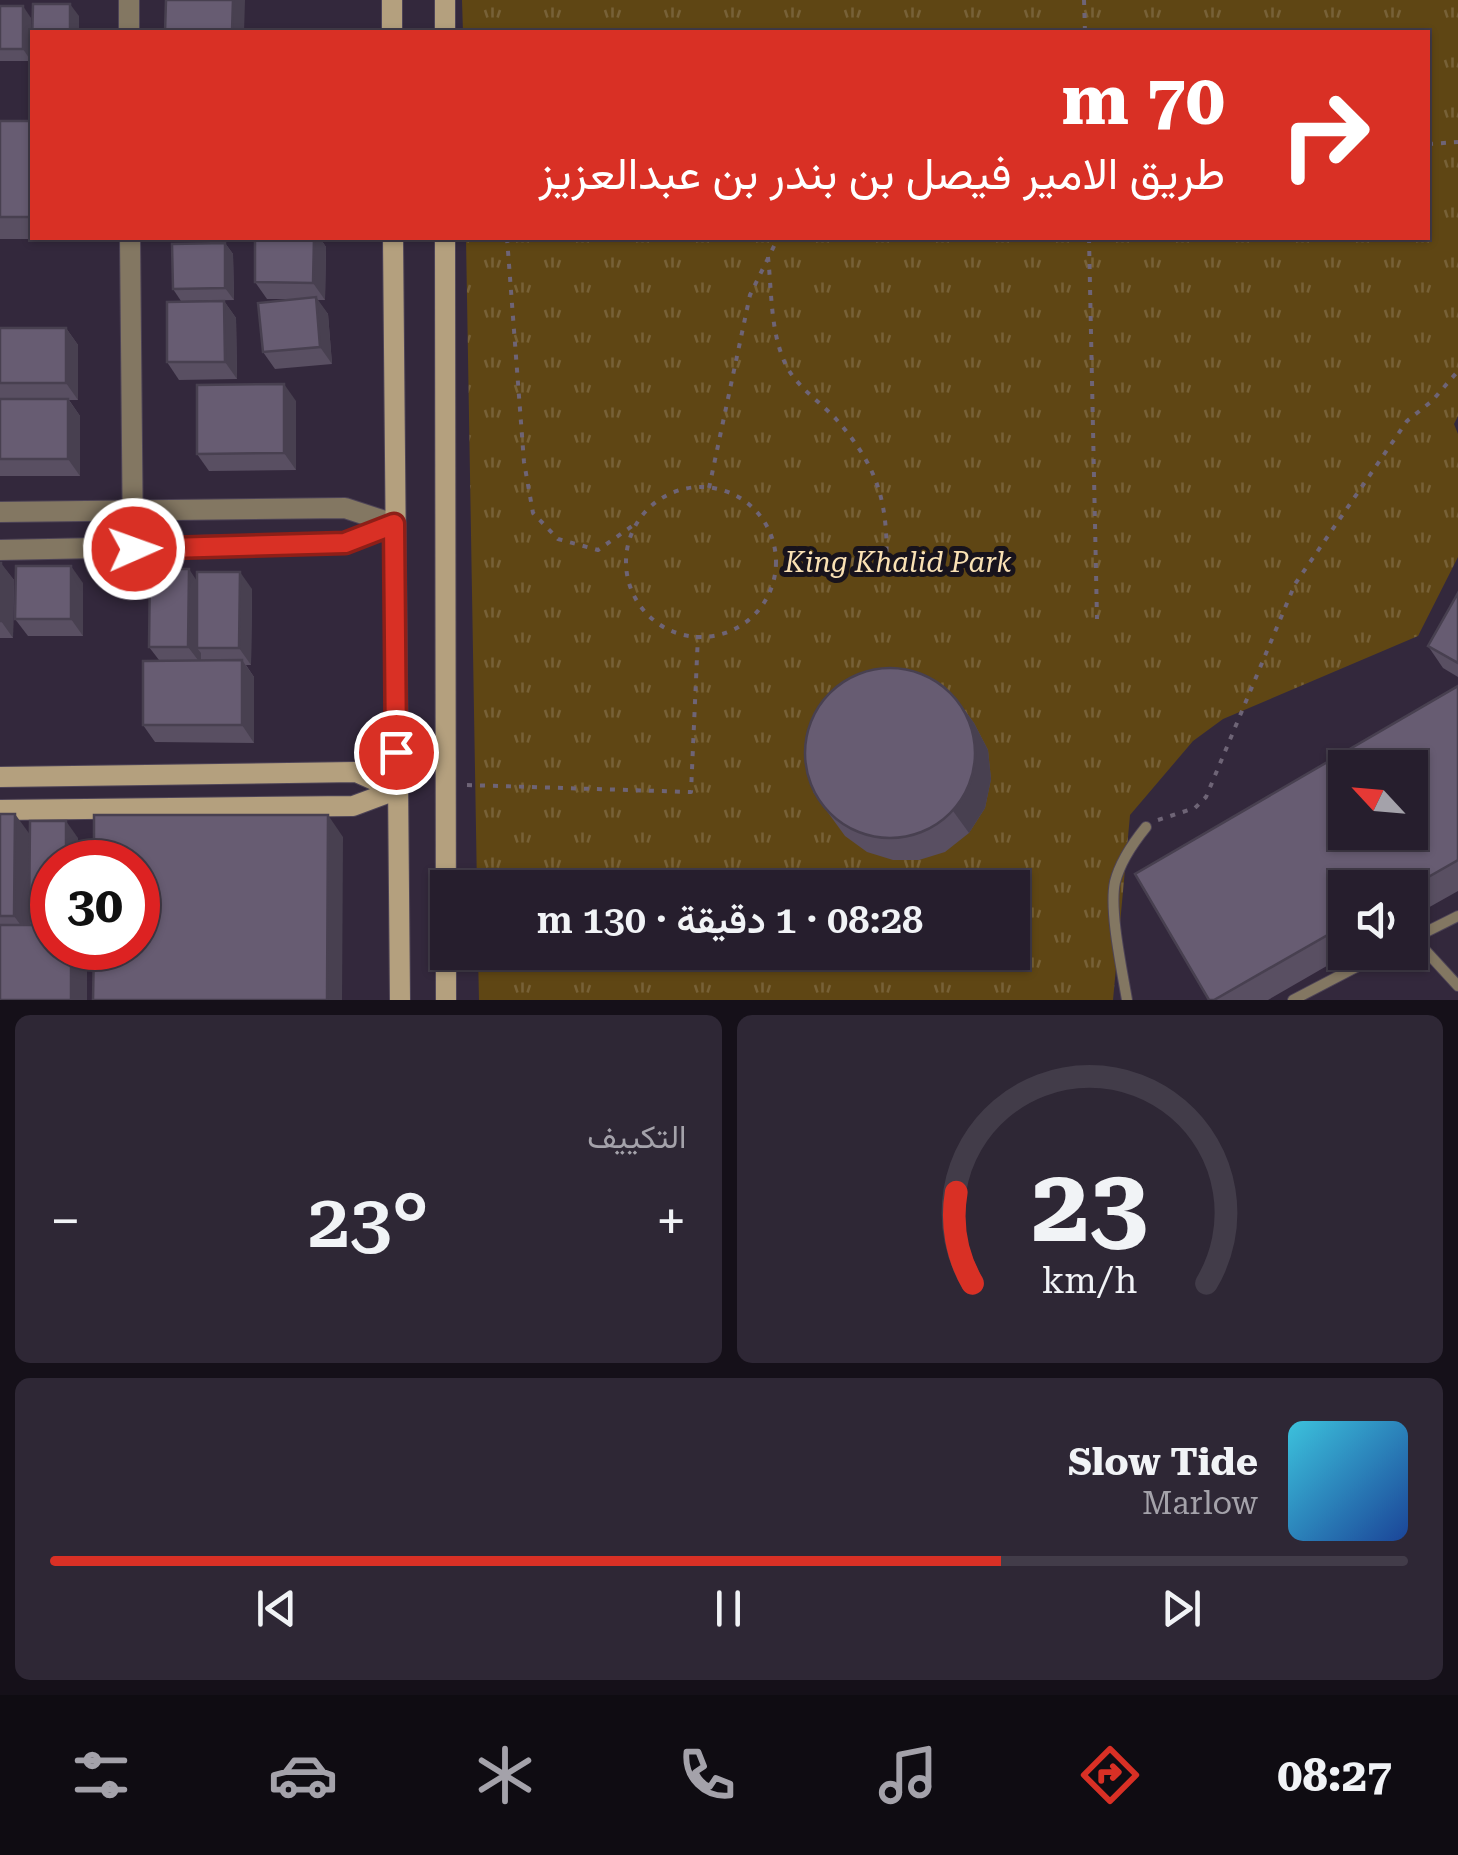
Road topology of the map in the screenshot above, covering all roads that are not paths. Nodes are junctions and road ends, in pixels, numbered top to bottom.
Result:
1 (129, 0) edge
2 (392, 0) edge
3 (445, 0) edge
4 (129, 30) edge
5 (392, 30) edge
6 (445, 30) edge
7 (130, 240) edge
8 (393, 240) edge
9 (445, 240) edge
10 (0, 512) edge
11 (132, 512) junction
12 (394, 524) junction
13 (134, 549) junction
14 (0, 550) edge
15 (0, 777) edge
16 (396, 790) junction
17 (0, 810) edge
18 (1146, 827) road end
19 (1458, 916) edge
20 (1428, 931) edge
21 (1428, 955) edge
22 (1351, 970) edge
23 (1458, 986) edge
24 (400, 1000) edge
25 (446, 1000) edge
26 (1127, 1000) edge
27 (1294, 1000) edge

1 - 4 street
2 - 5 street
3 - 6 street
7 - 11 street
8 - 12 street
9 - 25 street
10 - 11 street
11 - 12 street
11 - 13 street
12 - 13 street
12 - 16 street
13 - 14 street
15 - 16 street
16 - 17 street
16 - 24 street
18 - 26 lane
19 - 20 lane
21 - 23 lane
22 - 27 lane

